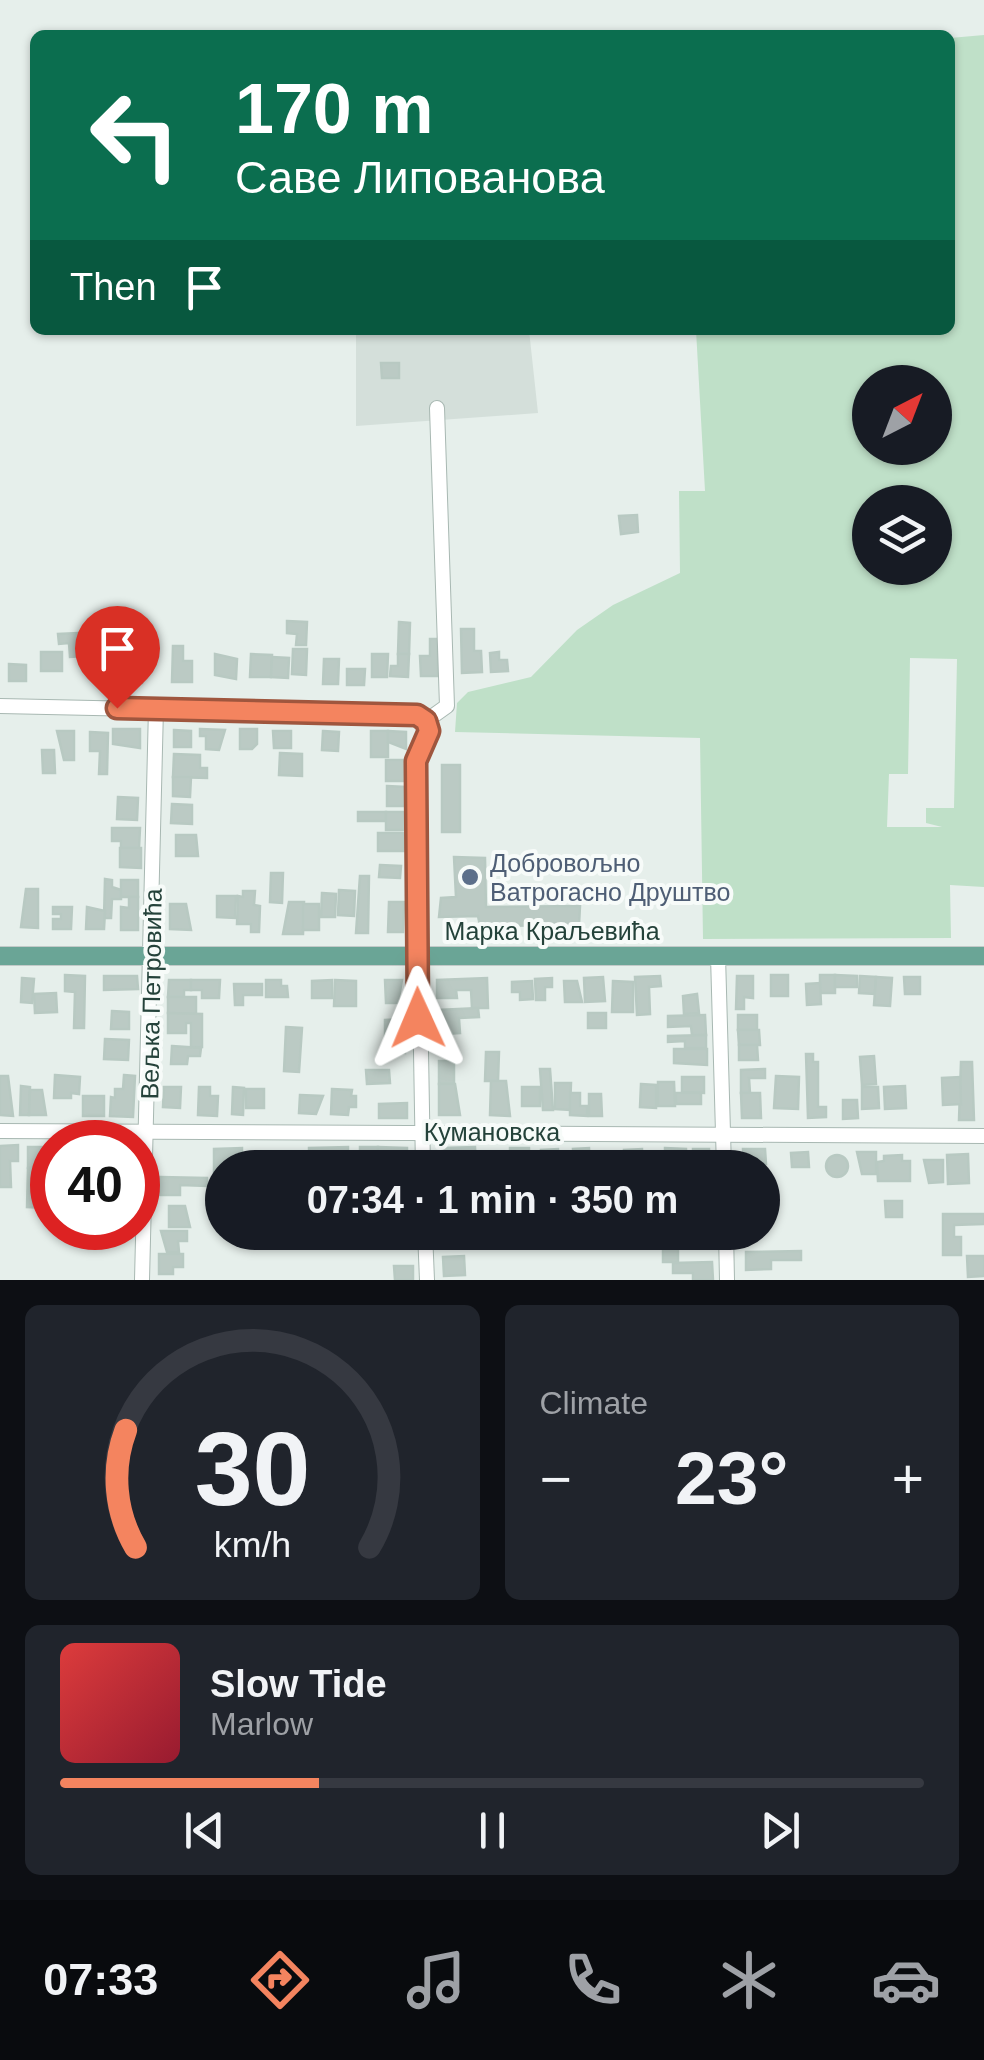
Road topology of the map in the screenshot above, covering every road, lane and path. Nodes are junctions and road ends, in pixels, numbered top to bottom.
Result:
1 (437, 408) dead end
2 (0, 706) edge
3 (156, 708) junction
4 (426, 721) junction
5 (0, 956) edge
6 (152, 956) junction
7 (417, 956) junction
8 (718, 956) junction
9 (984, 956) edge
10 (147, 1120) edge
11 (0, 1130) edge
12 (30, 1130) edge
13 (160, 1132) edge
14 (422, 1132) junction
15 (723, 1134) junction
16 (984, 1136) edge
17 (422, 1150) edge
18 (723, 1150) edge
19 (143, 1250) edge
20 (426, 1250) edge
21 (726, 1250) edge
22 (142, 1280) edge
23 (427, 1280) edge
24 (727, 1280) edge

1 - 4 street
2 - 3 street
3 - 4 street
3 - 6 street, Вељка Петровића
4 - 7 street
5 - 6 main road, Марка Краљевића
6 - 7 main road, Марка Краљевића
6 - 10 street, Вељка Петровића
7 - 8 main road, Марка Краљевића
7 - 14 street
8 - 9 main road, Марка Краљевића
8 - 15 street
11 - 12 street, Кумановска
13 - 14 street, Кумановска
14 - 15 street, Кумановска
14 - 17 street
15 - 16 street, Кумановска
15 - 18 street
19 - 22 street, Вељка Петровића
20 - 23 street
21 - 24 street

